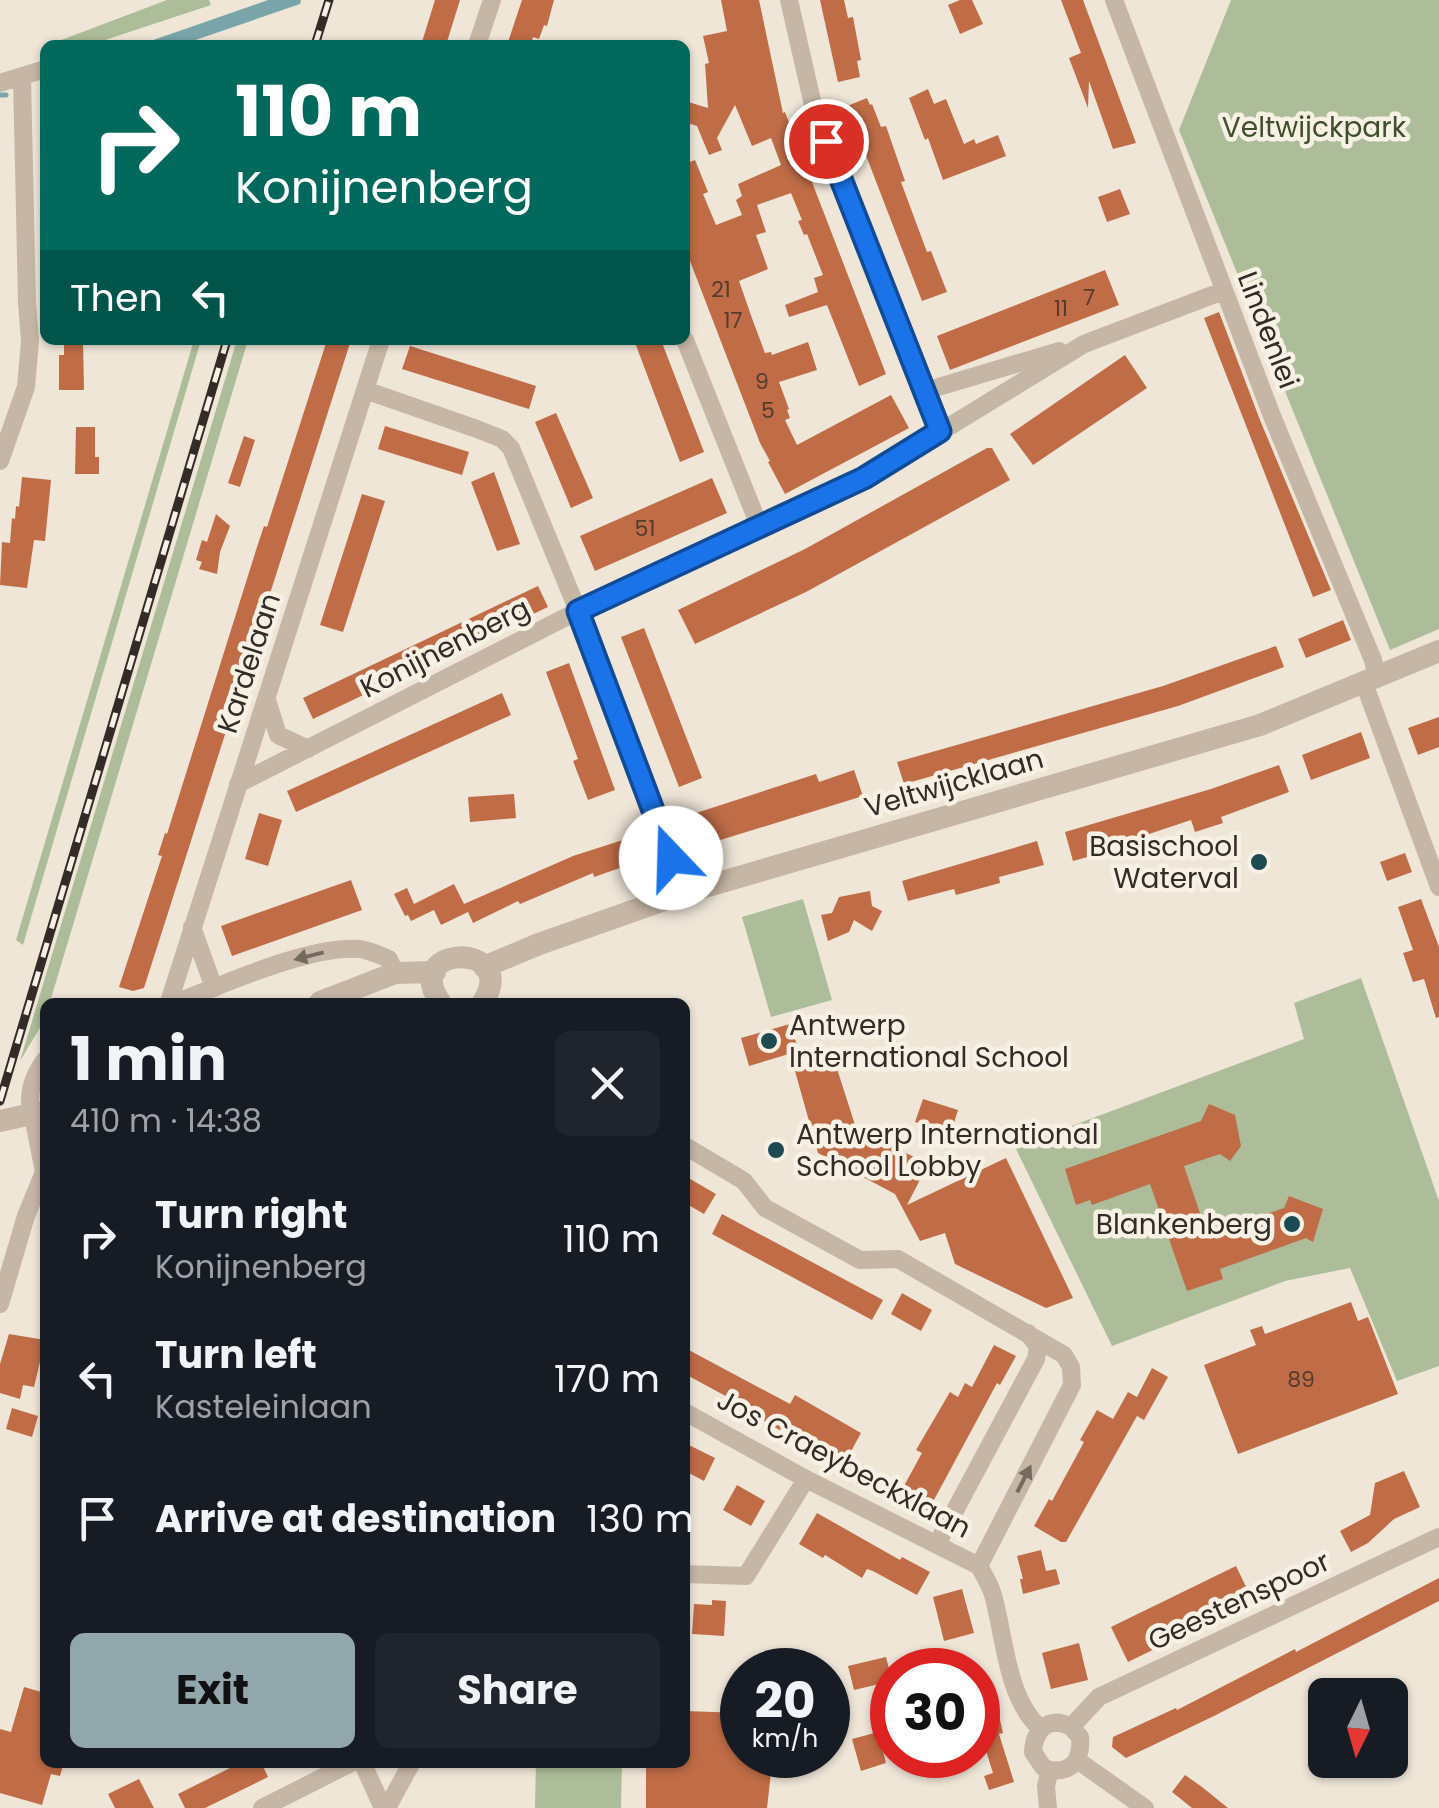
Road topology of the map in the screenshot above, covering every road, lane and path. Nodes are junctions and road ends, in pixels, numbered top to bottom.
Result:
1 (492, 0) edge
2 (789, 0) edge
3 (1114, 0) edge
4 (479, 40) edge
5 (40, 71) edge
6 (22, 77) junction
7 (0, 83) edge
8 (1223, 290) junction
9 (1084, 344) junction
10 (379, 345) edge
11 (687, 345) edge
12 (365, 390) junction
13 (925, 391) junction
14 (940, 431) junction
15 (0, 461) edge
16 (760, 528) junction
17 (578, 611) junction
18 (1439, 651) edge
19 (1370, 679) junction
20 (266, 699) junction
21 (308, 748) junction
22 (238, 784) junction
23 (1439, 887) edge
24 (684, 893) junction
25 (192, 927) junction
26 (484, 968) junction
27 (395, 973) junction
28 (362, 986) junction
29 (214, 988) junction
30 (436, 988) edge
31 (170, 998) edge
32 (188, 998) edge
33 (330, 998) edge
34 (484, 998) edge
35 (40, 1067) edge
36 (40, 1113) edge
37 (0, 1121) edge
38 (40, 1148) edge
39 (690, 1149) edge
40 (40, 1184) edge
41 (0, 1304) edge
42 (1028, 1332) junction
43 (690, 1415) edge
44 (806, 1478) junction
45 (1439, 1537) edge
46 (937, 1544) junction
47 (980, 1566) junction
48 (690, 1574) edge
49 (1071, 1727) junction
50 (1040, 1728) junction
51 (1077, 1760) junction
52 (341, 1768) edge
53 (365, 1768) edge
54 (408, 1768) edge
55 (1050, 1770) junction
56 (262, 1808) edge
57 (385, 1808) edge
58 (1048, 1808) edge
59 (1145, 1808) edge

1 - 4 street
2 - 13 street
3 - 8 street, Lindenlei
5 - 6 street
6 - 7 street
6 - 15 street
8 - 9 street, Konijnenberg
8 - 19 street, Lindenlei
9 - 13 street, Konijnenberg
9 - 14 street, Konijnenberg
10 - 12 street, Kardelaan
11 - 16 street
12 - 17 street
12 - 20 street, Kardelaan
13 - 14 street
14 - 16 street, Konijnenberg
16 - 17 street, Konijnenberg
17 - 21 street, Konijnenberg
17 - 24 street
18 - 19 street, Veltwijcklaan
19 - 23 street, Lindenlei
19 - 24 street, Veltwijcklaan
20 - 21 street
20 - 22 street, Kardelaan
21 - 22 street, Konijnenberg
22 - 25 street, Kardelaan
24 - 26 street, Veltwijcklaan
25 - 29 street
25 - 31 street, Kardelaan
26 - 30 street, Veltwijcklaan
26 - 34 street
27 - 28 street, Veltwijcklaan
27 -> 29 street
27 - 30 street, Veltwijcklaan
28 - 30 street, Veltwijcklaan
28 - 33 street, Veltwijcklaan
29 - 32 street
35 - 38 street
36 - 37 street, bridge
39 - 42 street
40 - 41 street
42 - 46 street
47 -> 42 street
43 - 44 street, Jos Craeybeckxlaan
44 - 46 street, Jos Craeybeckxlaan
44 - 48 street
45 - 49 street, Geestenspoor
46 - 47 street, Jos Craeybeckxlaan
47 - 50 street, Jos Craeybeckxlaan
49 - 50 street
49 - 51 street
50 - 55 street, Jos Craeybeckxlaan
51 - 55 street
51 - 59 street
52 - 56 street
53 - 57 street
54 - 57 street
55 - 58 street

